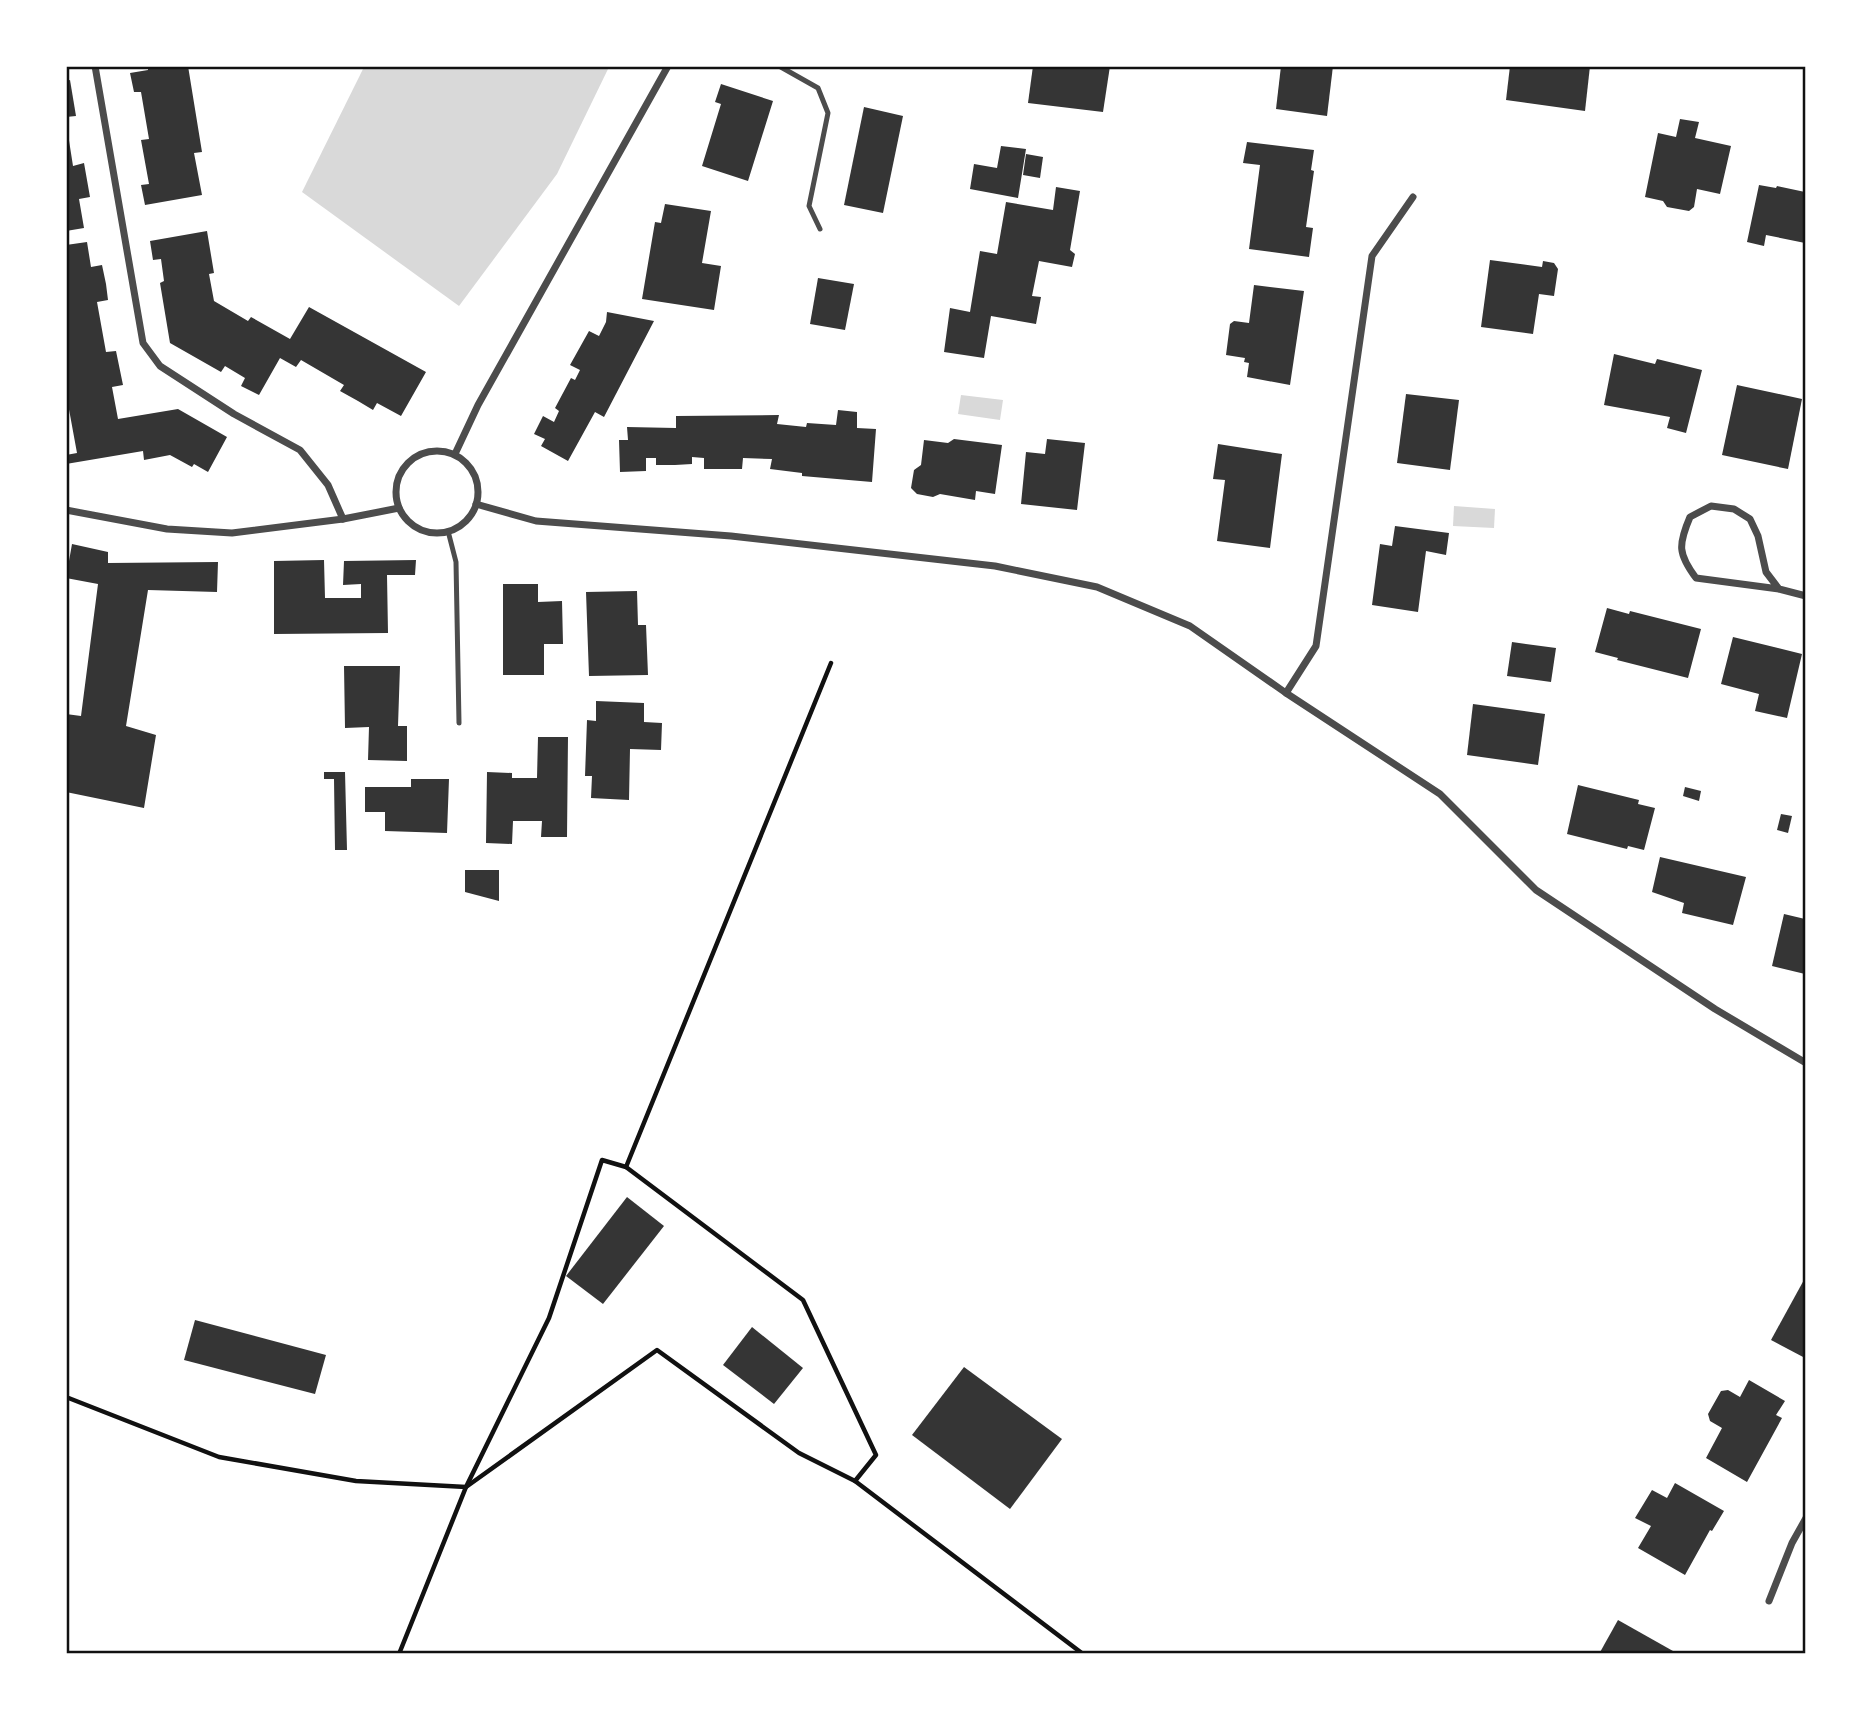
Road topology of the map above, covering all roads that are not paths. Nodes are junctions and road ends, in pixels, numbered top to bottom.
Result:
1 (95, 66) edge
2 (668, 66) edge
3 (779, 66) edge
4 (1413, 197) dead end
5 (820, 229) dead end
6 (455, 454) junction
7 (476, 504) junction
8 (399, 508) junction
9 (66, 510) edge
10 (343, 519) junction
11 (447, 531) junction
12 (1779, 589) junction
13 (1805, 596) edge
14 (1286, 693) junction
15 (459, 723) dead end
16 (1805, 1063) edge
17 (1805, 1518) edge
18 (1769, 1601) dead end

1 - 10 street
2 - 6 street
3 - 5 lane
4 - 14 street
6 - 7 street
6 - 8 street
7 - 11 street
7 - 14 street
8 - 10 street
8 - 11 street
9 - 10 street
11 - 15 lane
12 - 12 street
12 - 13 street
14 - 16 street
17 - 18 street

